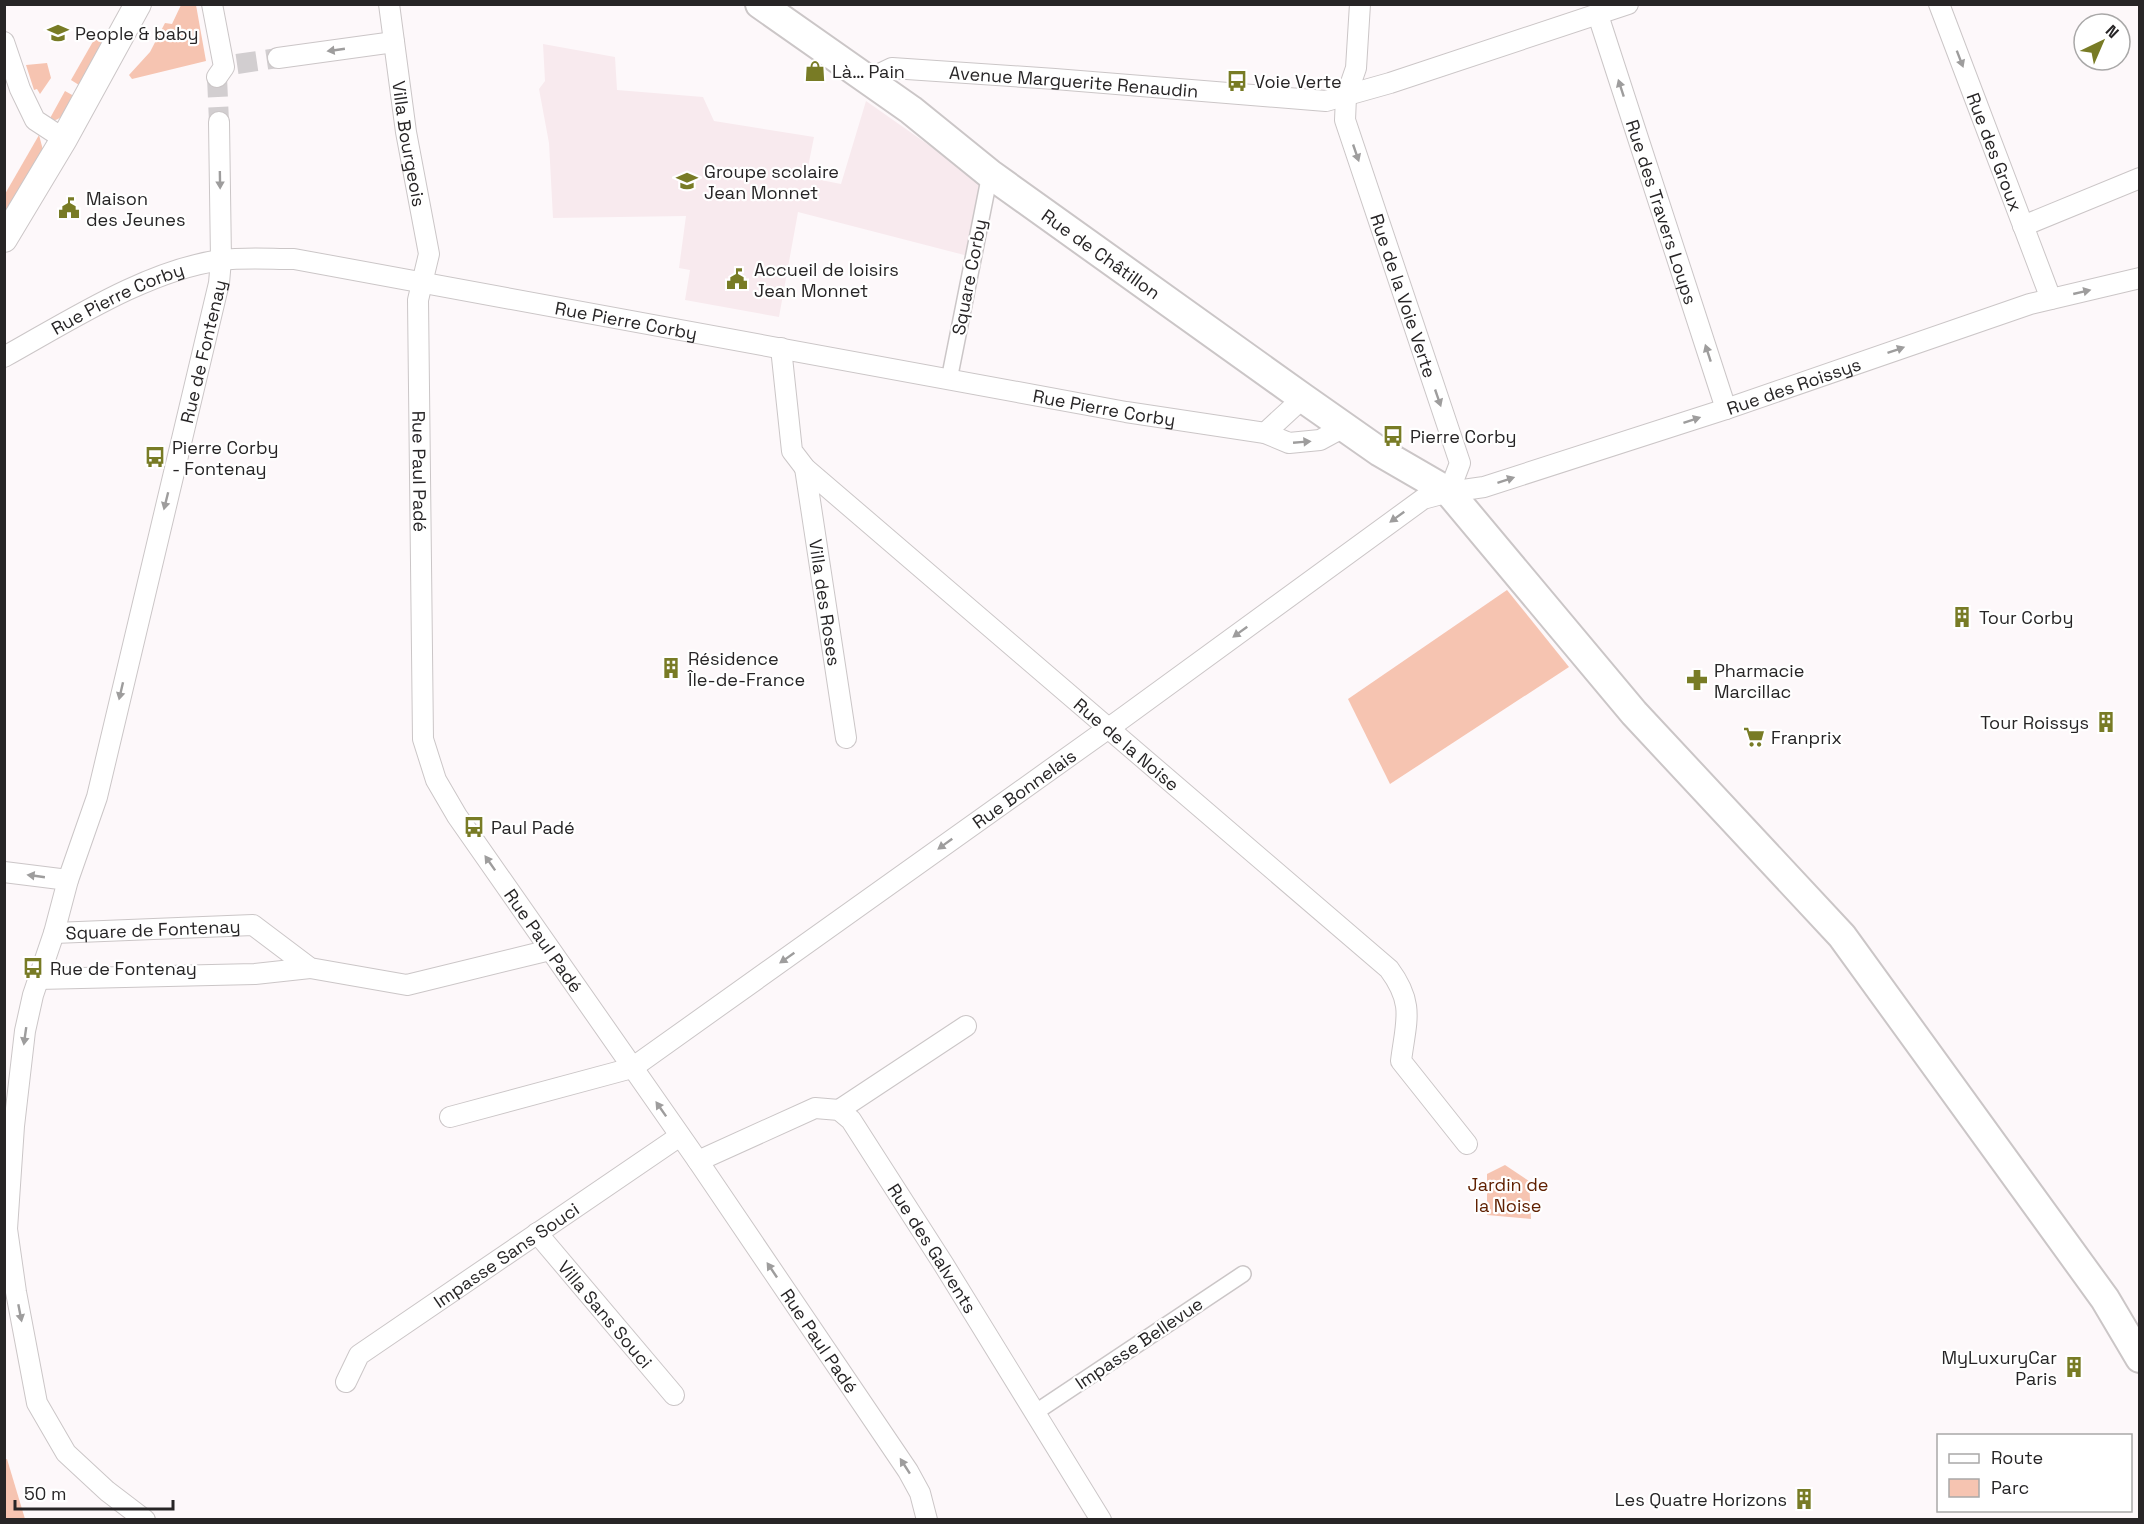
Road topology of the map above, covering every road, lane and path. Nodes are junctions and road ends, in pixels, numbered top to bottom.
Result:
1 (138, 4) edge
2 (212, 4) edge
3 (388, 4) edge
4 (760, 4) edge
5 (1360, 4) edge
6 (1628, 4) edge
7 (1939, 4) edge
8 (1598, 15) junction
9 (4, 42) edge
10 (394, 42) junction
11 (278, 58) tunnel mouth
12 (226, 70) tunnel mouth
13 (867, 80) junction
14 (1346, 97) junction
15 (219, 122) tunnel mouth
16 (63, 139) junction
17 (990, 174) junction
18 (2139, 178) edge
19 (2023, 226) junction
20 (4, 239) edge
21 (221, 260) junction
22 (2139, 278) edge
23 (423, 282) junction
24 (2051, 299) junction
25 (781, 348) junction
26 (4, 357) edge
27 (949, 380) junction
28 (1303, 398) junction
29 (1726, 409) junction
30 (1344, 427) junction
31 (1265, 433) junction
32 (805, 468) junction
33 (1449, 492) junction
34 (1108, 729) junction
35 (846, 738) dead end
36 (4, 872) edge
37 (68, 880) junction
38 (54, 933) junction
39 (550, 950) junction
40 (310, 968) junction
41 (38, 979) junction
42 (966, 1026) dead end
43 (632, 1068) junction
44 (839, 1110) junction
45 (450, 1117) dead end
46 (680, 1136) junction
47 (1467, 1144) dead end
48 (698, 1161) junction
49 (537, 1233) junction
50 (1243, 1274) dead end
51 (2139, 1358) edge
52 (346, 1382) dead end
53 (674, 1395) dead end
54 (1036, 1412) junction
55 (145, 1520) edge
56 (927, 1520) edge
57 (1101, 1520) edge

1 - 16 street
2 - 12 street
3 - 10 street, Villa Bourgeois
4 - 13 main road, Rue de Châtillon
5 - 14 street
6 - 8 street, Avenue Marguerite Renaudin
7 -> 19 street, Rue des Groux
8 - 14 street, Avenue Marguerite Renaudin
29 -> 8 street, Rue des Travers Loups
9 - 16 street
10 -> 11 street
10 - 23 street, Villa Bourgeois
13 - 14 street, Avenue Marguerite Renaudin
13 - 17 main road, Rue de Châtillon
14 -> 33 street, Rue de la Voie Verte
15 -> 21 street, Rue de Fontenay
16 - 20 street
17 - 27 street, Square Corby
17 - 28 main road, Rue de Châtillon
18 - 19 street
19 - 24 street, Rue des Groux
21 - 23 street, Rue Pierre Corby
21 - 26 street, Rue Pierre Corby
21 -> 37 street, Rue de Fontenay
24 -> 22 street, Rue des Roissys
23 - 25 street, Rue Pierre Corby
39 -> 23 street, Rue Paul Padé
29 -> 24 street, Rue des Roissys
25 - 27 street, Rue Pierre Corby
25 - 32 street, Rue de la Noise
27 - 31 street, Rue Pierre Corby
28 - 30 main road, Rue de Châtillon
28 - 31 street
33 -> 29 street, Rue des Roissys
31 -> 30 street, Rue Pierre Corby
30 - 33 main road, Rue de Châtillon
32 - 34 street, Rue de la Noise
32 - 35 street, Villa des Roses
33 -> 34 street, Rue Bonnelais
33 - 51 main road, Rue de Châtillon
34 -> 43 street, Rue Bonnelais
34 - 47 street, Rue de la Noise
37 -> 36 street
37 - 38 street, Rue de Fontenay
38 - 40 street, Square de Fontenay
38 - 41 street, Rue de Fontenay
39 - 40 street, Square de Fontenay
39 - 43 street, Rue Paul Padé
40 - 41 street, Square de Fontenay
41 -> 55 street, Rue de Fontenay
42 - 44 street
43 - 45 street
46 -> 43 street, Rue Paul Padé
44 - 48 street
44 - 54 street, Rue des Galvents
46 - 48 street, Rue Paul Padé
46 - 49 street, Impasse Sans Souci
56 -> 48 street, Rue Paul Padé
49 - 52 street, Impasse Sans Souci
49 - 53 street, Villa Sans Souci
50 - 54 street, Impasse Bellevue
54 - 57 street, Rue des Galvents

